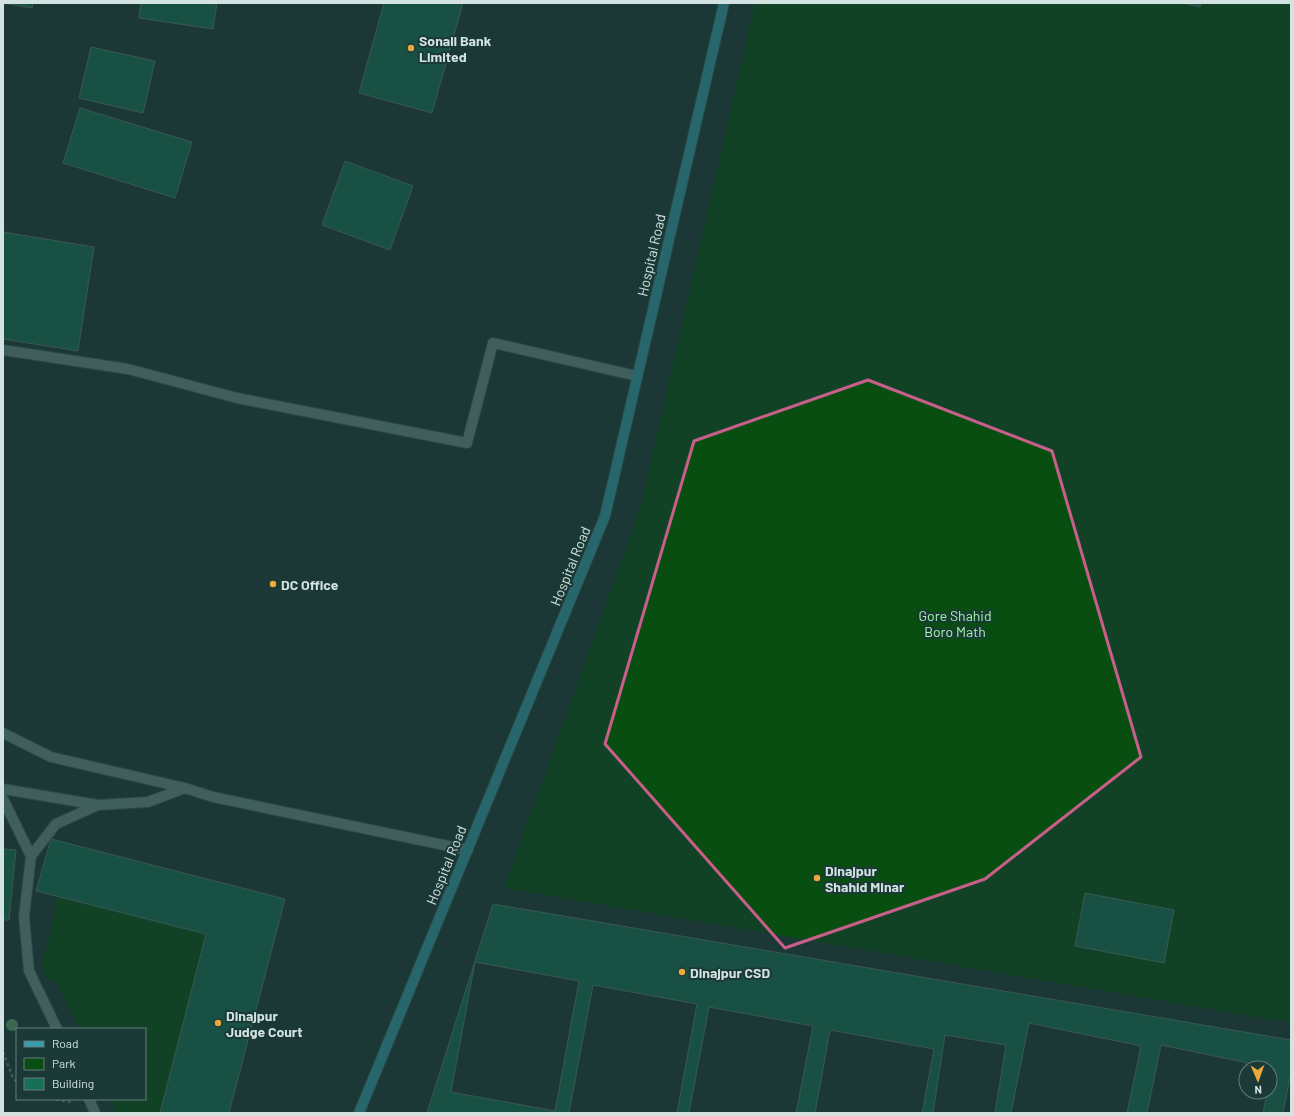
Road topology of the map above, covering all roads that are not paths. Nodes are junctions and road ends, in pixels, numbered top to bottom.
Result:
1 (724, 3) edge
2 (3, 350) edge
3 (637, 376) junction
4 (3, 733) edge
5 (185, 788) junction
6 (3, 789) edge
7 (3, 799) edge
8 (98, 805) junction
9 (468, 850) junction
10 (30, 856) junction
11 (57, 1028) edge
12 (89, 1100) edge
13 (95, 1113) edge
14 (359, 1113) edge

1 - 3 main road, Hospital Road
2 - 3 street
3 - 9 main road, Hospital Road
4 - 5 street
5 - 8 street
5 - 9 street
6 - 8 street
7 - 10 street
8 - 10 street
9 - 14 main road, Hospital Road
10 - 11 street
12 - 13 street

